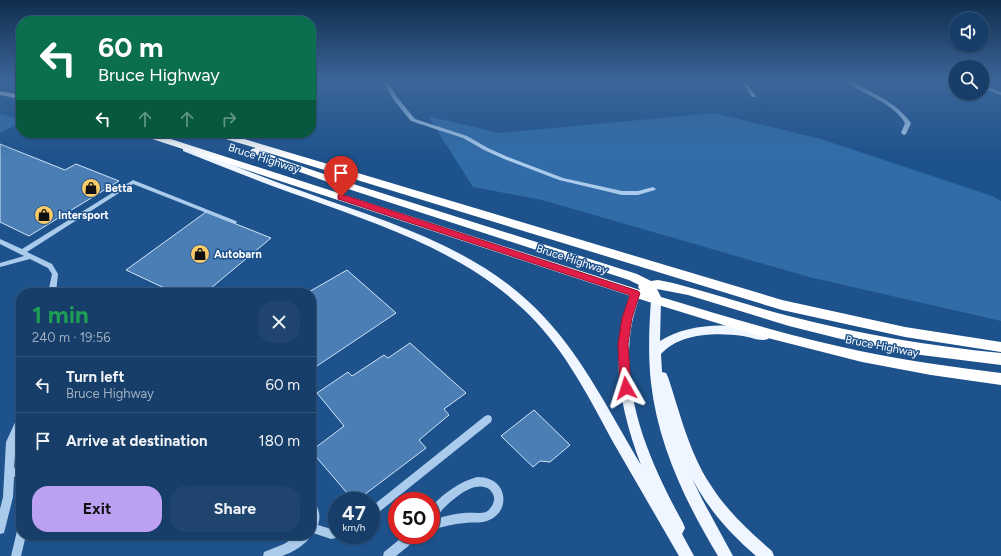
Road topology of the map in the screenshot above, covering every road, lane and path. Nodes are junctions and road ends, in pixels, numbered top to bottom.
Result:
1 (401, 107) edge
2 (892, 107) edge
3 (904, 133) dead end
4 (156, 138) joint
5 (227, 138) edge
6 (231, 138) edge
7 (653, 189) dead end
8 (234, 222) dead end
9 (0, 241) edge
10 (22, 252) junction
11 (30, 256) junction
12 (0, 265) edge
13 (649, 286) junction
14 (53, 288) edge
15 (635, 293) junction
16 (656, 300) junction
17 (817, 347) junction
18 (1001, 347) edge
19 (656, 356) junction
20 (1001, 359) edge
21 (1001, 379) edge
22 (488, 419) dead end
23 (16, 430) edge
24 (16, 472) edge
25 (9, 475) junction
26 (380, 506) edge
27 (440, 506) edge
28 (440, 523) edge
29 (0, 529) edge
30 (316, 531) edge
31 (328, 533) edge
32 (20, 540) edge
33 (301, 540) edge
34 (402, 544) edge
35 (16, 556) edge
36 (268, 556) edge
37 (388, 556) edge
38 (687, 556) edge
39 (692, 556) edge
40 (726, 556) edge
41 (767, 556) edge

1 - 7 street
2 - 3 street
4 - 15 highway, Bruce Highway
4 - 38 main road
5 - 13 highway
6 - 18 highway, Bruce Highway
8 - 10 street
9 - 10 street
10 - 11 street
11 - 12 street
11 - 14 street
13 - 15 highway
13 - 16 highway
13 - 20 highway
15 - 16 highway, Bruce Highway
15 - 39 main road
16 - 17 highway, Bruce Highway
16 - 19 main road
17 - 19 main road
17 - 21 highway, Bruce Highway
19 - 40 main road
19 - 41 main road
22 - 26 street
23 - 25 street
24 - 25 street
25 - 29 street
27 - 28 street
30 - 31 street
32 - 35 street
33 - 36 street
34 - 37 street

